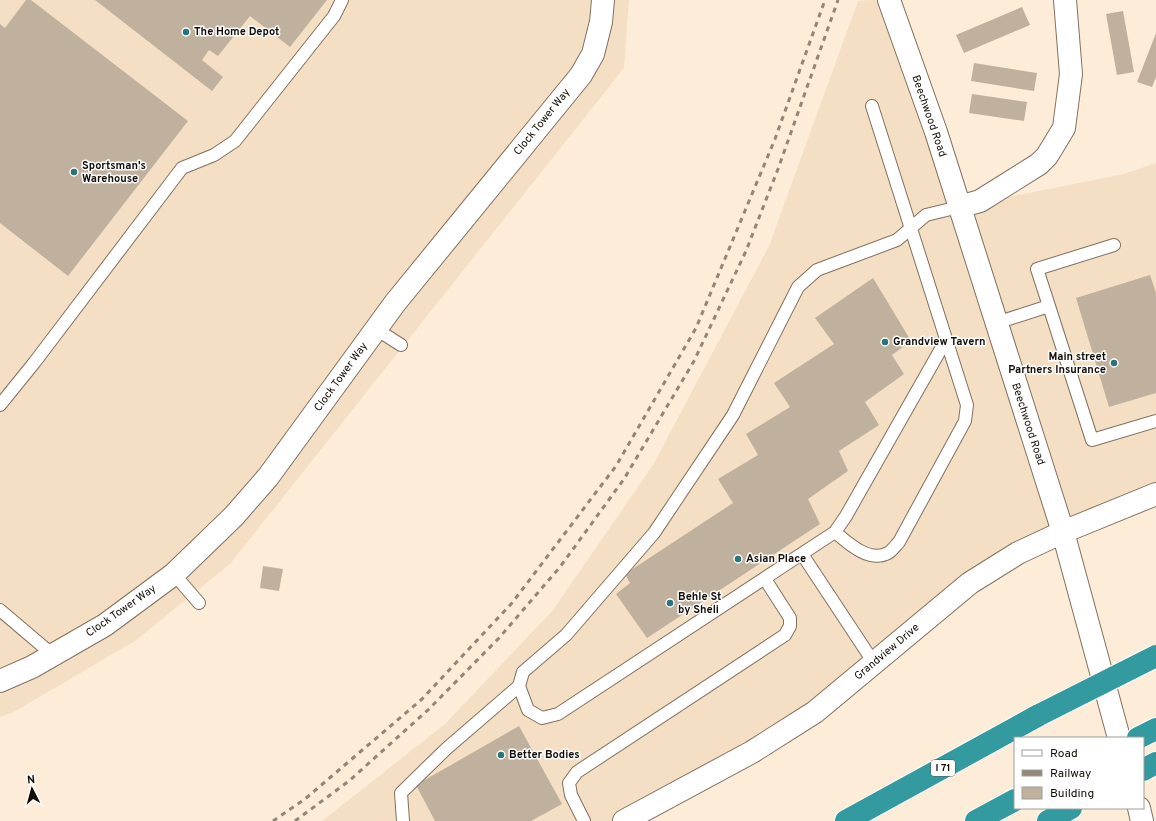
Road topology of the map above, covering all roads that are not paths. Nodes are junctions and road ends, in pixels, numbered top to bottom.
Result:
1 (342, 0) edge
2 (603, 0) edge
3 (889, 0) edge
4 (1065, 0) edge
5 (872, 106) dead end
6 (959, 207) junction
7 (912, 228) junction
8 (1114, 245) dead end
9 (1049, 306) junction
10 (996, 323) junction
11 (376, 329) junction
12 (946, 340) junction
13 (401, 345) dead end
14 (0, 405) edge
15 (1156, 421) edge
16 (1156, 494) edge
17 (835, 532) junction
18 (1063, 532) junction
19 (802, 554) junction
20 (174, 574) junction
21 (765, 578) junction
22 (199, 603) dead end
23 (0, 610) edge
24 (53, 655) junction
25 (1156, 656) edge
26 (874, 663) junction
27 (0, 681) edge
28 (518, 686) junction
29 (1156, 729) edge
30 (1119, 737) edge
31 (1140, 737) edge
32 (1156, 763) edge
33 (1144, 769) edge
34 (1014, 801) edge
35 (1069, 809) edge
36 (1139, 809) edge
37 (403, 821) edge
38 (584, 821) edge
39 (624, 821) edge
40 (846, 821) edge
41 (976, 821) edge
42 (1048, 821) edge
43 (1142, 821) edge

1 - 14 lane
2 - 11 street, Clock Tower Way
3 - 6 street, Beechwood Road
4 - 6 street
5 - 7 lane
6 - 7 lane
6 - 10 street, Beechwood Road
7 - 12 lane
7 - 28 lane
8 - 9 lane
9 - 10 lane
9 - 15 lane
10 - 18 street, Beechwood Road
11 - 13 lane
11 - 20 street, Clock Tower Way
12 - 17 lane
12 - 17 lane
16 - 18 street, Grandview Drive
17 - 19 lane
18 - 26 street, Grandview Drive
18 - 30 street, Beechwood Road
19 - 21 lane
19 - 26 lane
20 - 22 lane
20 - 24 street, Clock Tower Way
21 - 28 lane
21 - 38 lane
23 - 24 lane
24 - 27 street, Clock Tower Way
25 - 40 highway, I 71, bridge
26 - 39 street, Grandview Drive
28 - 37 lane
29 - 31 highway
32 - 33 highway
34 - 41 highway
35 - 42 highway
36 - 43 street

